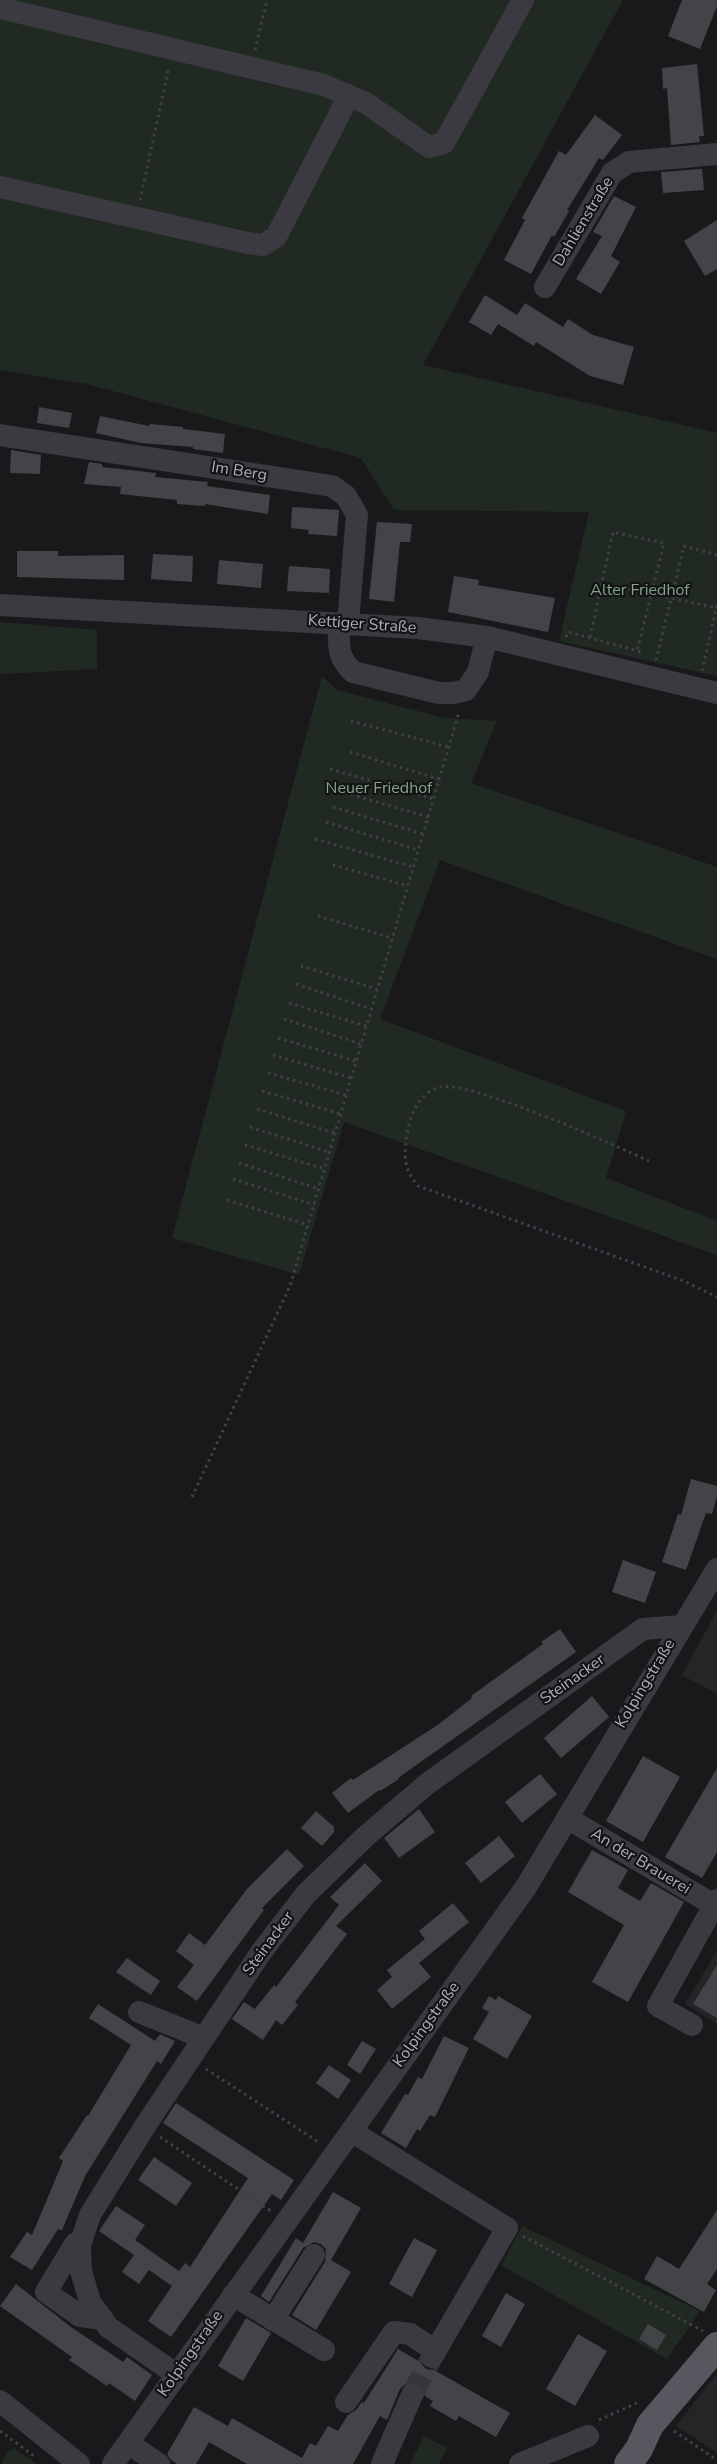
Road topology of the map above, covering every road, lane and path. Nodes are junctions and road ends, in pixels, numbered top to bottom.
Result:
1 (267, 0) edge
2 (523, 0) edge
3 (0, 8) edge
4 (173, 49) junction
5 (251, 66) junction
6 (348, 95) junction
7 (717, 154) edge
8 (0, 187) edge
9 (136, 218) junction
10 (545, 287) dead end
11 (0, 435) edge
12 (717, 555) edge
13 (596, 582) dead end
14 (602, 584) junction
15 (651, 593) junction
16 (672, 597) junction
17 (0, 606) edge
18 (717, 607) edge
19 (343, 623) junction
20 (487, 637) junction
21 (590, 637) dead end
22 (637, 650) dead end
23 (656, 663) dead end
24 (701, 675) dead end
25 (466, 690) junction
26 (717, 692) edge
27 (351, 721) dead end
28 (449, 747) junction
29 (350, 752) dead end
30 (330, 769) dead end
31 (440, 779) junction
32 (326, 787) dead end
33 (434, 799) junction
34 (333, 807) dead end
35 (428, 816) junction
36 (326, 822) dead end
37 (423, 834) junction
38 (315, 839) dead end
39 (418, 850) junction
40 (333, 865) dead end
41 (413, 867) junction
42 (408, 886) junction
43 (318, 916) dead end
44 (392, 938) junction
45 (301, 966) dead end
46 (296, 984) dead end
47 (377, 989) junction
48 (289, 1003) dead end
49 (371, 1009) junction
50 (284, 1019) dead end
51 (366, 1026) junction
52 (278, 1038) dead end
53 (361, 1044) junction
54 (273, 1055) dead end
55 (356, 1061) junction
56 (268, 1073) dead end
57 (351, 1078) junction
58 (262, 1091) dead end
59 (346, 1095) junction
60 (256, 1109) dead end
61 (341, 1114) junction
62 (250, 1127) dead end
63 (335, 1133) junction
64 (246, 1145) dead end
65 (329, 1152) junction
66 (649, 1161) dead end
67 (239, 1163) dead end
68 (325, 1169) junction
69 (233, 1179) dead end
70 (319, 1189) junction
71 (228, 1200) dead end
72 (314, 1205) junction
73 (308, 1226) junction
74 (717, 1297) edge
75 (192, 1497) dead end
76 (717, 1569) edge
77 (681, 1626) junction
78 (567, 1818) junction
79 (715, 1903) edge
80 (139, 2012) dead end
81 (692, 2025) dead end
82 (204, 2038) junction
83 (190, 2058) junction
84 (145, 2126) junction
85 (351, 2131) junction
86 (335, 2153) junction
87 (286, 2221) junction
88 (507, 2228) junction
89 (80, 2245) junction
90 (314, 2254) dead end
91 (233, 2295) junction
92 (103, 2319) junction
93 (273, 2320) junction
94 (713, 2340) edge
95 (324, 2350) dead end
96 (177, 2375) junction
97 (412, 2395) tunnel mouth
98 (0, 2401) edge
99 (346, 2402) dead end
100 (670, 2402) junction
101 (661, 2428) junction
102 (0, 2431) edge
103 (588, 2436) joint
104 (128, 2443) junction
105 (566, 2455) edge
106 (38, 2458) dead end
107 (717, 2460) edge
108 (79, 2464) edge
109 (113, 2464) edge
110 (159, 2464) edge
111 (382, 2464) edge
112 (520, 2464) edge
113 (609, 2464) edge
114 (628, 2464) edge

1 - 5 path
2 - 6 street
3 - 4 street
4 - 5 street
4 - 9 path
5 - 6 street
6 - 9 street
7 - 10 street, Dahlienstraße
8 - 9 street
11 - 19 street, Im Berg
12 - 16 path
13 - 14 path
14 - 15 path
14 - 15 path
14 - 21 path
15 - 16 path
15 - 22 path
16 - 18 path
16 - 23 path
17 - 19 street, Kettiger Straße
18 - 24 path
19 - 20 street, Kettiger Straße
19 - 25 street, Im Berg
20 - 25 street
20 - 26 street, Kettiger Straße
25 - 28 path
27 - 28 path
28 - 31 path
29 - 31 path
30 - 33 path
31 - 33 path
32 - 35 path
33 - 35 path
34 - 37 path
35 - 37 path
36 - 39 path
37 - 39 path
38 - 41 path
39 - 41 path
40 - 42 path
41 - 42 path
42 - 44 path
43 - 44 path
44 - 47 path
45 - 47 path
46 - 49 path
47 - 49 path
48 - 51 path
49 - 51 path
50 - 53 path
51 - 53 path
52 - 55 path
53 - 55 path
54 - 57 path
55 - 57 path
56 - 59 path
57 - 59 path
58 - 61 path
59 - 61 path
60 - 63 path
61 - 63 path
62 - 65 path
63 - 65 path
64 - 68 path
65 - 68 path
66 - 74 path
67 - 70 path
68 - 70 path
69 - 72 path
70 - 72 path
71 - 73 path
72 - 73 path
73 - 75 path
76 - 77 street, Kolpingstraße
77 - 78 street, Kolpingstraße
77 - 82 street, Steinacker
78 - 79 street, An der Brauerei
78 - 85 street, Kolpingstraße
79 - 81 street, An der Brauerei
80 - 82 street
82 - 83 street, Steinacker
83 - 84 street, Steinacker
83 - 86 path
84 - 87 path
84 - 89 street, Steinacker
85 - 86 street, Kolpingstraße
85 - 88 street
86 - 87 street, Kolpingstraße
87 - 91 street, Kolpingstraße
88 - 94 path
88 - 99 street
89 - 92 street, Steinacker
89 - 92 street
90 - 93 street
91 - 93 street
91 - 96 street, Kolpingstraße
92 - 96 street, Steinacker
93 - 95 street
94 - 100 main road
96 - 104 street, Kolpingstraße
97 - 111 street
98 - 108 street
100 - 101 main road
100 - 103 path
101 - 107 path
101 - 113 main road
101 - 114 main road
102 - 106 path
103 - 105 street
104 - 109 street, Kolpingstraße
104 - 110 street
105 - 112 street

